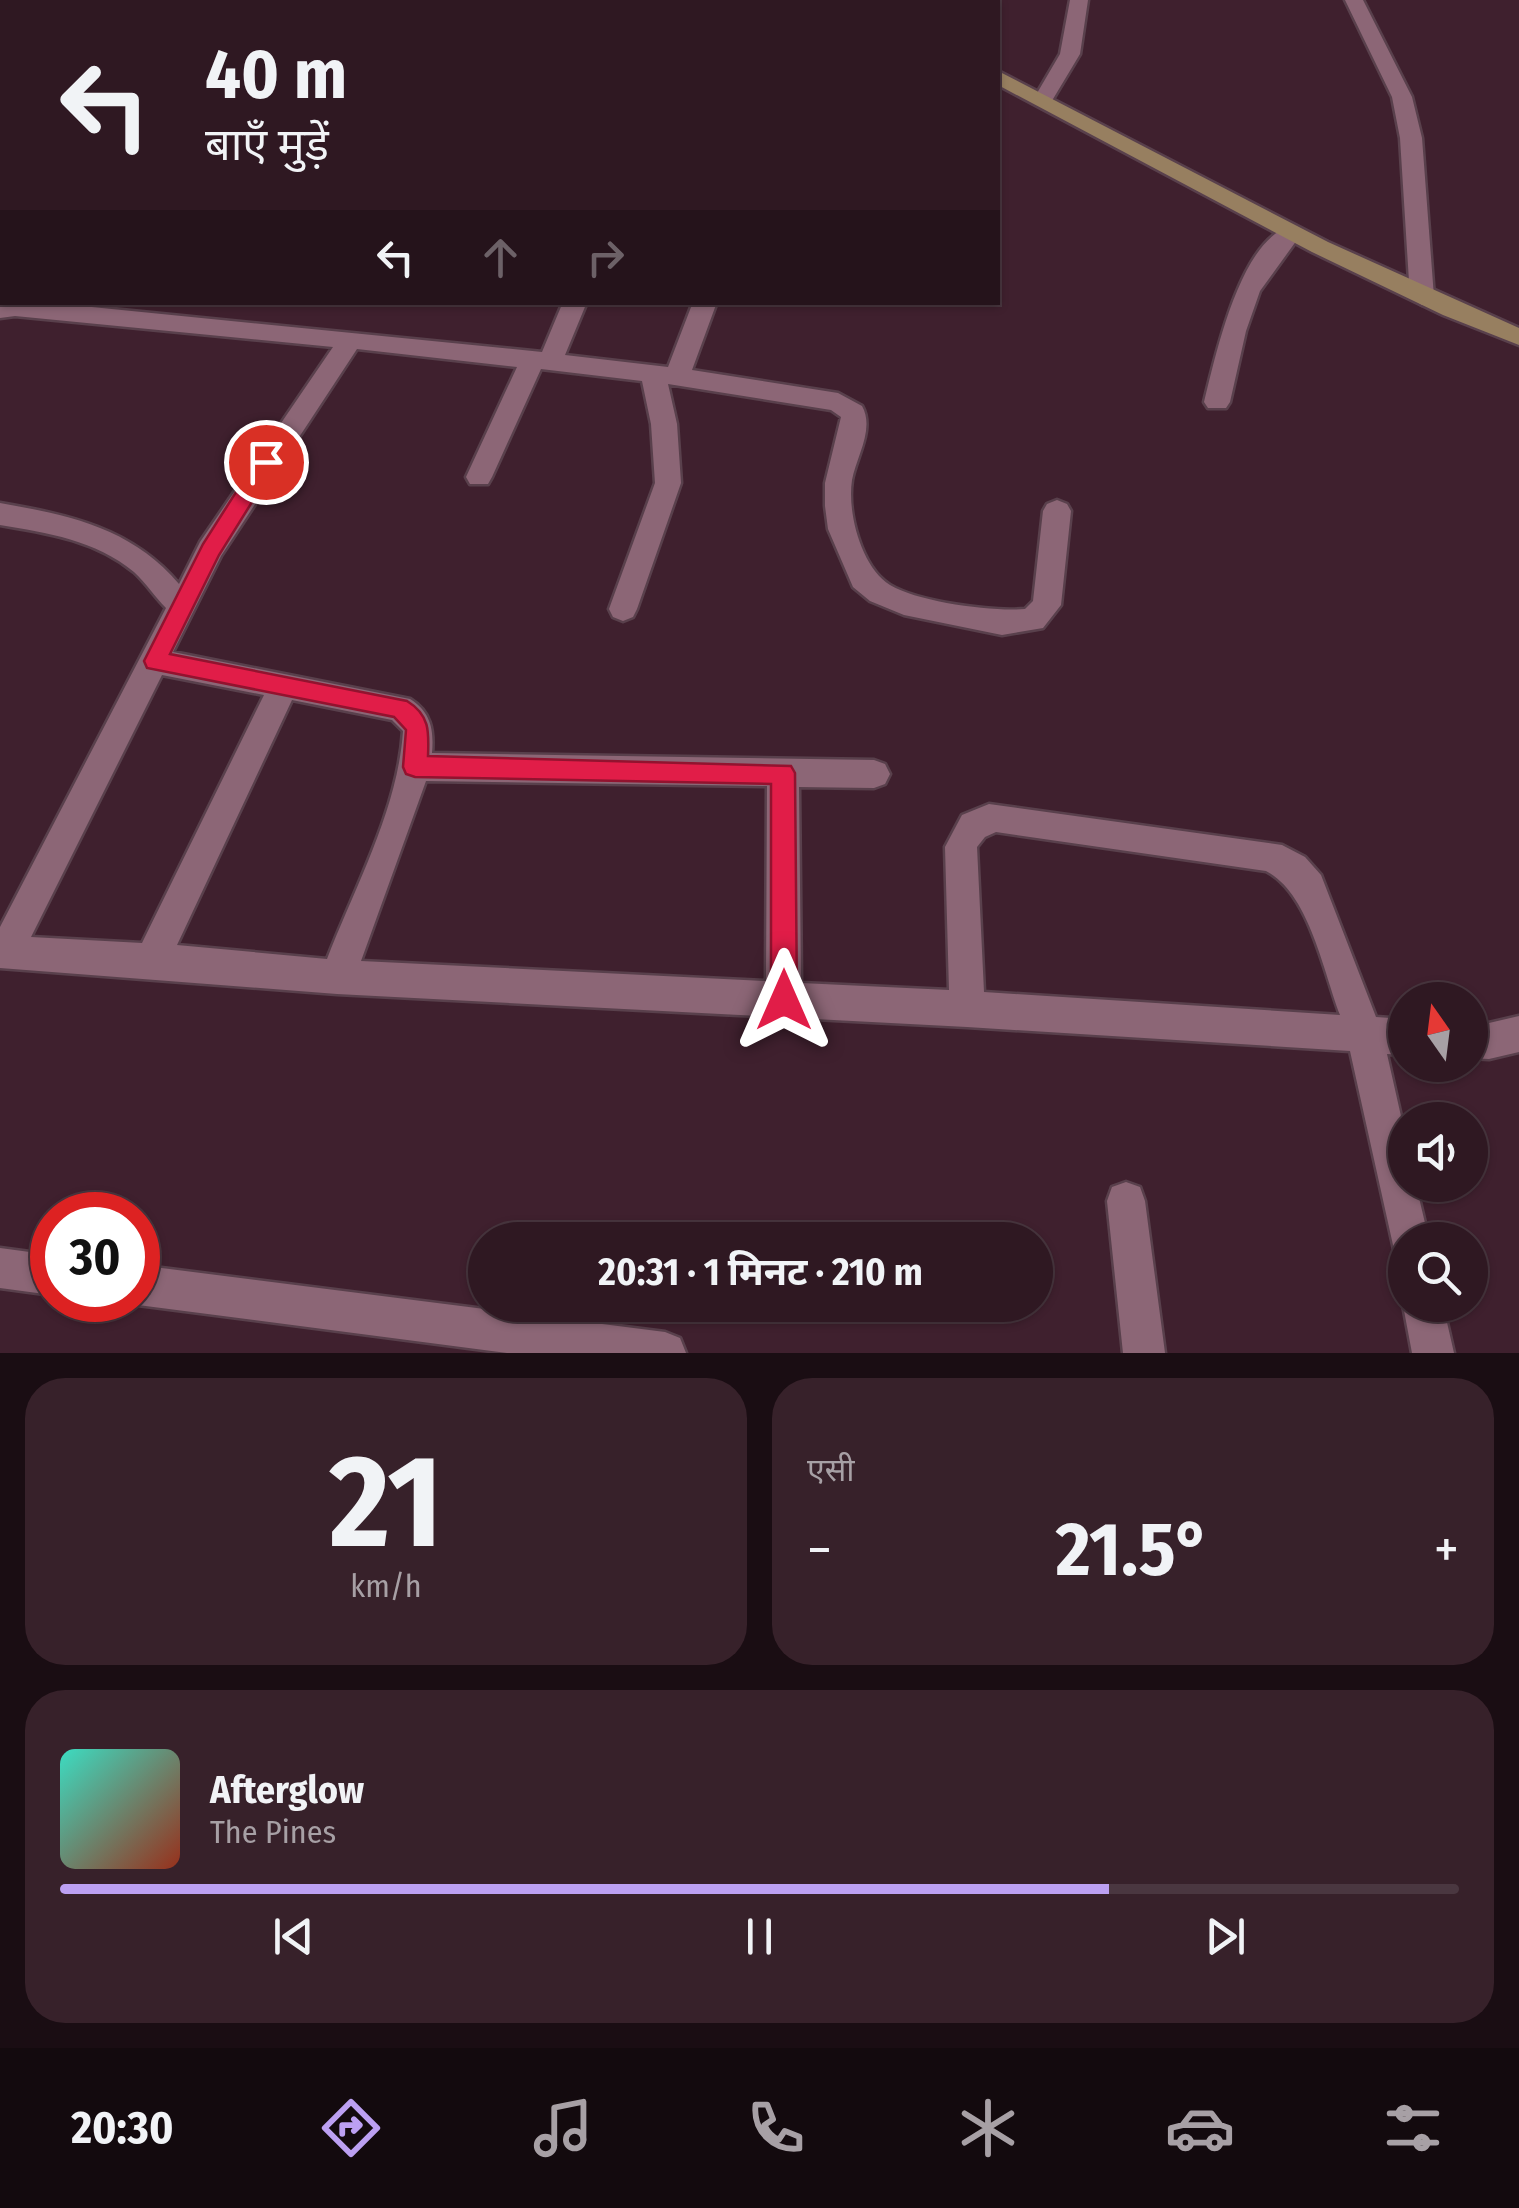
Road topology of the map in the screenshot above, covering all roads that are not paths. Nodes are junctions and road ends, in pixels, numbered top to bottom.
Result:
1 (1078, 0) edge
2 (1354, 0) edge
3 (1000, 78) edge
4 (1043, 100) junction
5 (1292, 233) junction
6 (1422, 297) junction
7 (242, 305) edge
8 (573, 305) edge
9 (703, 305) edge
10 (92, 308) edge
11 (0, 310) edge
12 (230, 328) junction
13 (1519, 337) edge
14 (350, 340) junction
15 (541, 361) junction
16 (665, 375) junction
17 (1217, 402) dead end
18 (479, 477) dead end
19 (1058, 512) dead end
20 (0, 514) edge
21 (183, 605) junction
22 (623, 609) dead end
23 (155, 661) junction
24 (284, 686) junction
25 (415, 767) junction
26 (783, 773) junction
27 (874, 774) dead end
28 (3, 949) edge
29 (152, 960) junction
30 (337, 977) junction
31 (784, 1000) junction
32 (967, 1009) junction
33 (1519, 1034) edge
34 (1365, 1035) junction
35 (1388, 1036) edge
36 (1488, 1041) edge
37 (1126, 1201) dead end
38 (1405, 1222) edge
39 (0, 1268) edge
40 (30, 1271) edge
41 (160, 1288) edge
42 (1427, 1322) edge
43 (510, 1342) edge
44 (665, 1353) edge
45 (1144, 1353) edge
46 (1433, 1353) edge

1 - 4 street
2 - 6 street
3 - 4 street
4 - 5 street
5 - 6 street
5 - 17 street
6 - 13 street
7 - 12 street
8 - 15 street
9 - 16 street
10 - 11 street
10 - 12 street
12 - 14 street
14 - 15 street
14 - 21 street
15 - 16 street
15 - 18 street
16 - 19 street
16 - 22 street
20 - 21 street
21 - 23 street
23 - 24 street
23 - 28 street
24 - 25 street
24 - 29 street
25 - 26 street
25 - 30 street
26 - 27 street
26 - 31 street
28 - 29 street
29 - 30 street
30 - 31 street
31 - 32 street
32 - 34 street
32 - 34 street
33 - 36 street
34 - 35 street
34 - 38 street
37 - 45 street
39 - 40 street
41 - 43 street
42 - 46 street
43 - 44 street

